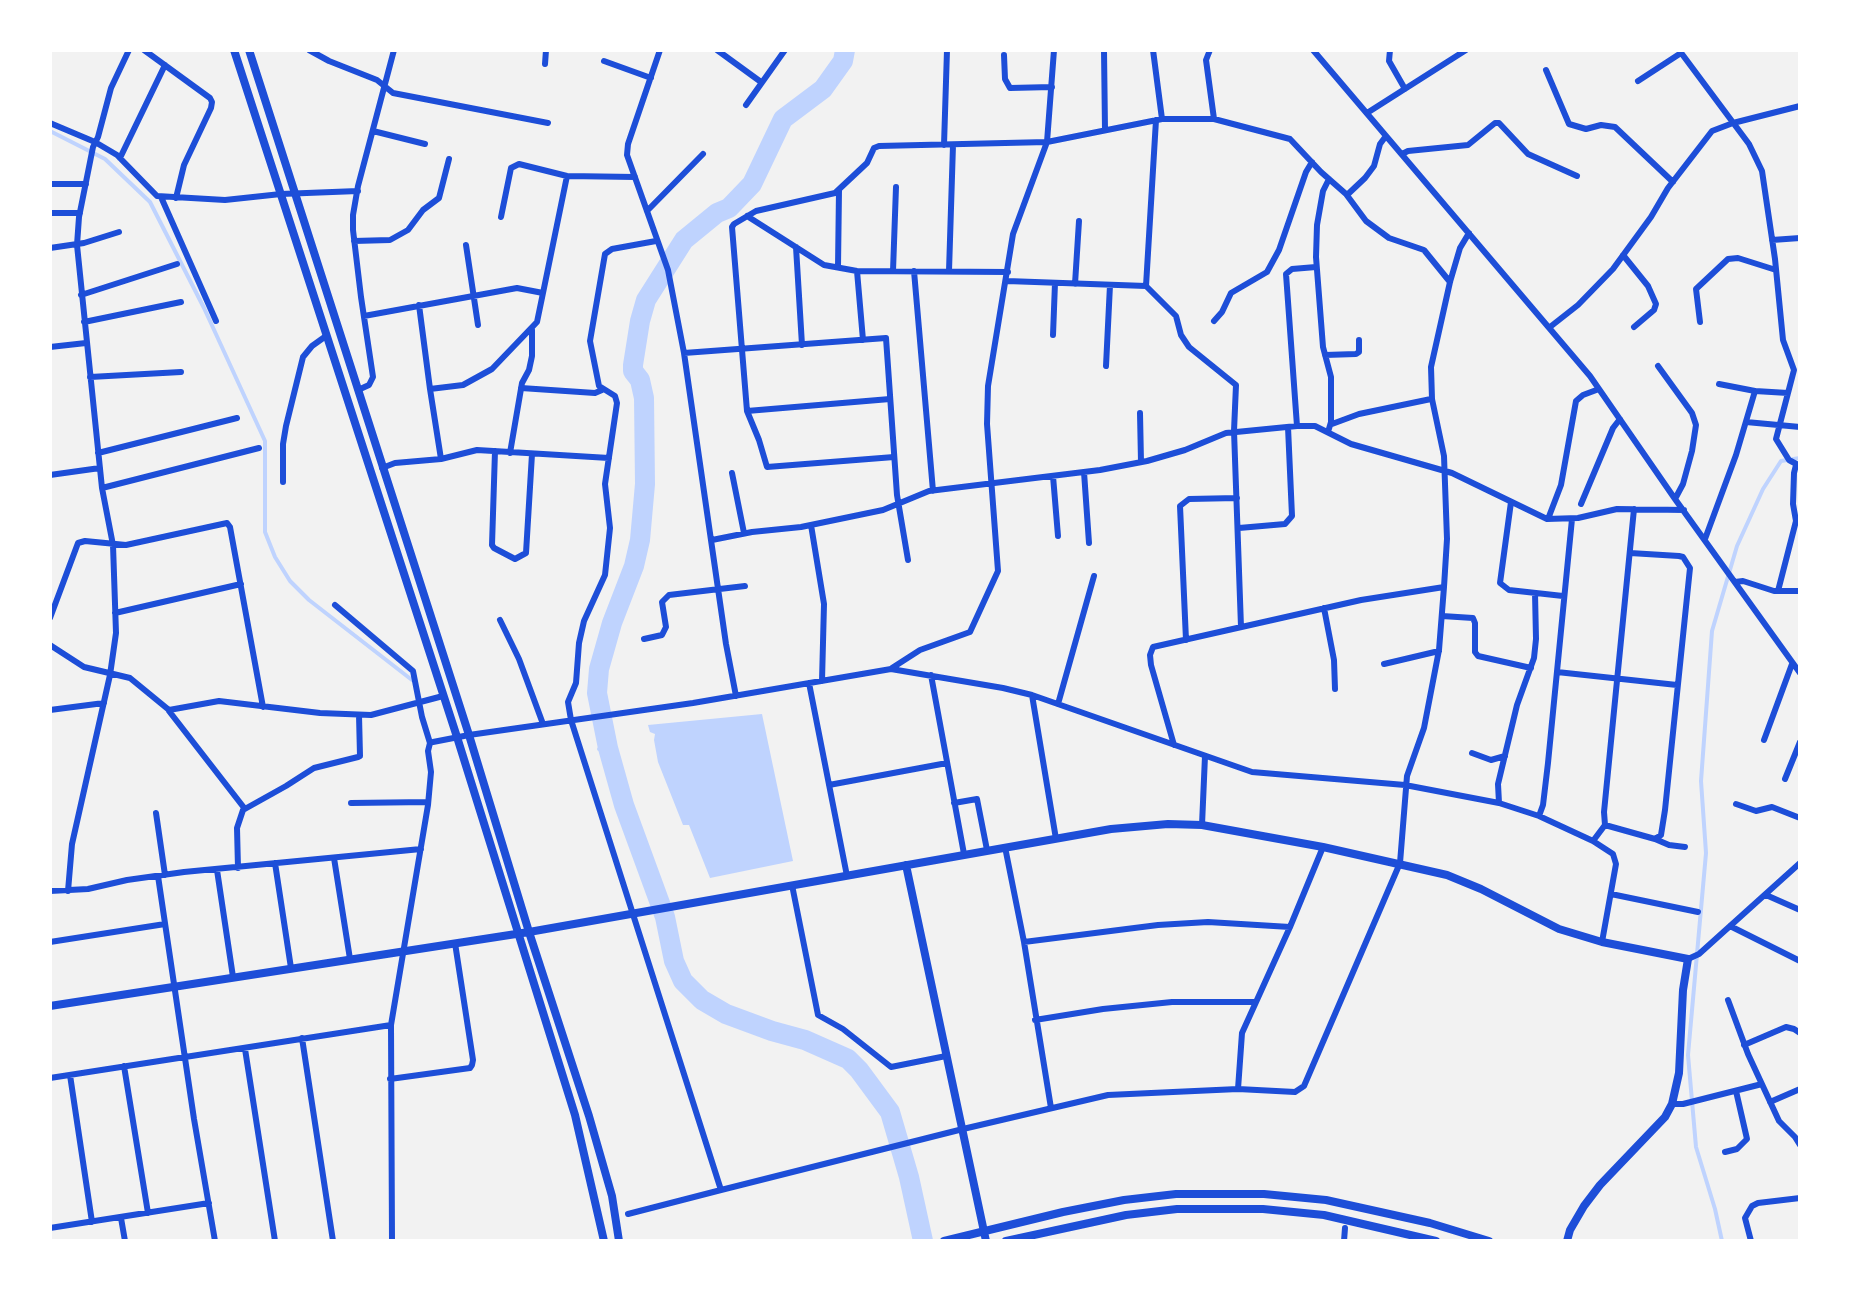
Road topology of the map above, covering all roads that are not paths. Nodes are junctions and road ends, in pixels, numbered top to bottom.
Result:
1 (129, 50) edge
2 (144, 50) edge
3 (234, 50) edge
4 (249, 50) edge
5 (309, 50) edge
6 (394, 50) edge
7 (546, 50) edge
8 (660, 50) edge
9 (717, 50) edge
10 (785, 50) edge
11 (947, 50) edge
12 (1054, 50) edge
13 (1104, 50) edge
14 (1153, 50) edge
15 (1210, 50) edge
16 (1313, 50) edge
17 (1390, 50) edge
18 (1466, 50) edge
19 (1680, 51) edge
20 (1004, 55) dead end
21 (604, 61) dead end
22 (545, 64) dead end
23 (164, 65) junction
24 (1546, 70) dead end
25 (651, 78) junction
26 (1638, 81) dead end
27 (761, 82) junction
28 (384, 86) junction
29 (1052, 87) junction
30 (1404, 90) junction
31 (746, 105) dead end
32 (1800, 106) edge
33 (1367, 114) junction
34 (1214, 119) junction
35 (1159, 120) junction
36 (548, 122) dead end
37 (50, 123) edge
38 (1732, 123) junction
39 (1105, 130) junction
40 (372, 131) junction
41 (1386, 136) junction
42 (95, 142) junction
43 (1047, 142) junction
44 (424, 144) dead end
45 (948, 145) junction
46 (703, 154) dead end
47 (1402, 154) junction
48 (120, 158) junction
49 (450, 159) dead end
50 (1312, 162) junction
51 (567, 176) junction
52 (1577, 176) dead end
53 (635, 177) junction
54 (1329, 179) junction
55 (1673, 182) junction
56 (50, 184) edge
57 (86, 184) junction
58 (896, 186) dead end
59 (839, 190) junction
60 (358, 191) junction
61 (295, 193) junction
62 (282, 194) junction
63 (1347, 195) junction
64 (161, 196) junction
65 (176, 198) junction
66 (647, 211) junction
67 (50, 213) edge
68 (80, 213) junction
69 (746, 215) junction
70 (501, 218) dead end
71 (1079, 221) dead end
72 (119, 232) dead end
73 (1468, 232) junction
74 (1800, 238) edge
75 (1772, 240) junction
76 (354, 241) junction
77 (656, 241) junction
78 (77, 245) junction
79 (466, 245) dead end
80 (796, 246) junction
81 (50, 248) edge
82 (1624, 255) junction
83 (177, 264) dead end
84 (1316, 267) junction
85 (838, 268) junction
86 (1776, 270) junction
87 (858, 271) junction
88 (893, 271) junction
89 (914, 271) junction
90 (948, 272) junction
91 (1008, 276) junction
92 (1450, 282) junction
93 (1055, 283) junction
94 (1075, 284) junction
95 (1110, 285) junction
96 (1146, 286) junction
97 (543, 293) junction
98 (81, 295) junction
99 (474, 295) junction
100 (181, 302) dead end
101 (418, 305) junction
102 (364, 316) junction
103 (216, 321) dead end
104 (1214, 321) dead end
105 (84, 322) junction
106 (1700, 322) dead end
107 (478, 325) dead end
108 (1550, 326) junction
109 (1634, 326) dead end
110 (532, 328) junction
111 (1053, 335) dead end
112 (326, 336) junction
113 (864, 340) junction
114 (1359, 340) dead end
115 (86, 344) junction
116 (802, 344) junction
117 (50, 347) edge
118 (743, 349) junction
119 (684, 353) junction
120 (1325, 355) junction
121 (1106, 366) dead end
122 (1658, 366) dead end
123 (181, 372) dead end
124 (90, 377) junction
125 (1720, 384) dead end
126 (521, 388) junction
127 (430, 389) junction
128 (1599, 389) junction
129 (358, 390) junction
130 (602, 390) junction
131 (1754, 391) junction
132 (1788, 393) junction
133 (890, 399) junction
134 (1432, 399) junction
135 (746, 411) junction
136 (1140, 413) dead end
137 (237, 418) dead end
138 (1620, 419) junction
139 (1746, 422) junction
140 (1298, 426) junction
141 (1780, 426) junction
142 (1288, 427) junction
143 (1800, 427) edge
144 (1330, 428) junction
145 (1234, 431) junction
146 (259, 448) dead end
147 (495, 451) junction
148 (510, 453) junction
149 (98, 454) junction
150 (532, 454) junction
151 (894, 457) junction
152 (610, 458) junction
153 (441, 459) junction
154 (1141, 462) junction
155 (1798, 465) edge
156 (100, 468) junction
157 (382, 468) junction
158 (1084, 472) junction
159 (1444, 472) junction
160 (732, 473) dead end
161 (50, 475) edge
162 (1053, 476) junction
163 (284, 482) dead end
164 (992, 484) junction
165 (102, 488) junction
166 (933, 491) junction
167 (1237, 498) junction
168 (1675, 499) junction
169 (1511, 502) junction
170 (900, 504) junction
171 (1581, 504) dead end
172 (1634, 509) junction
173 (1684, 510) junction
174 (1548, 519) junction
175 (1572, 519) junction
176 (812, 525) junction
177 (1239, 528) junction
178 (744, 533) junction
179 (1058, 536) dead end
180 (712, 540) junction
181 (1704, 540) junction
182 (1089, 543) dead end
183 (114, 545) junction
184 (1630, 553) junction
185 (908, 560) dead end
186 (1094, 576) dead end
187 (1735, 582) junction
188 (241, 584) junction
189 (745, 586) dead end
190 (1444, 587) junction
191 (719, 590) junction
192 (1778, 591) junction
193 (1800, 591) edge
194 (1535, 592) junction
195 (1564, 596) junction
196 (335, 605) dead end
197 (1324, 608) junction
198 (115, 613) junction
199 (1442, 616) junction
200 (50, 618) edge
201 (500, 620) dead end
202 (1241, 627) junction
203 (644, 639) dead end
204 (1186, 640) junction
205 (50, 645) edge
206 (1439, 651) junction
207 (1793, 663) junction
208 (1384, 664) dead end
209 (1531, 668) junction
210 (891, 669) junction
211 (1557, 672) junction
212 (1800, 674) edge
213 (110, 675) junction
214 (931, 675) junction
215 (1617, 679) junction
216 (822, 680) junction
217 (809, 682) junction
218 (1677, 685) junction
219 (1335, 689) dead end
220 (1032, 694) junction
221 (443, 696) junction
222 (736, 696) junction
223 (421, 702) junction
224 (104, 704) junction
225 (1058, 704) junction
226 (262, 708) junction
227 (50, 710) edge
228 (169, 710) junction
229 (359, 715) junction
230 (571, 720) junction
231 (543, 724) junction
232 (469, 735) junction
233 (457, 737) junction
234 (1764, 740) dead end
235 (1800, 742) edge
236 (430, 743) junction
237 (1174, 746) junction
238 (1472, 753) dead end
239 (1205, 756) junction
240 (1505, 756) junction
241 (947, 763) junction
242 (1785, 779) dead end
243 (830, 785) junction
244 (1406, 785) junction
245 (428, 802) junction
246 (351, 803) dead end
247 (954, 803) junction
248 (1499, 803) junction
249 (1736, 804) dead end
250 (245, 809) junction
251 (156, 813) dead end
252 (1539, 816) junction
253 (1800, 818) edge
254 (1202, 825) junction
255 (1605, 825) junction
256 (1056, 839) junction
257 (1655, 839) junction
258 (1593, 840) junction
259 (1006, 847) junction
260 (1323, 847) junction
261 (421, 848) junction
262 (1685, 848) dead end
263 (988, 850) junction
264 (964, 854) junction
265 (334, 858) junction
266 (1400, 863) junction
267 (1800, 863) edge
268 (275, 864) junction
269 (906, 865) junction
270 (238, 868) junction
271 (217, 870) junction
272 (162, 875) junction
273 (846, 876) junction
274 (792, 885) junction
275 (68, 890) junction
276 (50, 891) edge
277 (1611, 894) junction
278 (1766, 895) junction
279 (1800, 910) edge
280 (1698, 912) dead end
281 (635, 913) junction
282 (165, 924) junction
283 (1730, 926) junction
284 (1290, 927) junction
285 (529, 932) junction
286 (517, 934) junction
287 (50, 942) edge
288 (1024, 942) junction
289 (1602, 942) junction
290 (455, 943) junction
291 (402, 951) junction
292 (350, 959) junction
293 (1688, 959) junction
294 (1800, 961) edge
295 (291, 968) junction
296 (234, 977) junction
297 (175, 987) junction
298 (1728, 1000) dead end
299 (1256, 1002) junction
300 (50, 1006) edge
301 (1036, 1020) junction
302 (391, 1025) junction
303 (1800, 1034) edge
304 (302, 1038) junction
305 (1744, 1044) junction
306 (246, 1048) junction
307 (186, 1056) junction
308 (946, 1056) junction
309 (124, 1066) junction
310 (70, 1074) junction
311 (50, 1078) edge
312 (390, 1079) junction
313 (1762, 1084) junction
314 (1800, 1089) edge
315 (1238, 1090) junction
316 (1736, 1090) junction
317 (1770, 1102) junction
318 (1672, 1104) junction
319 (1051, 1108) junction
320 (963, 1128) junction
321 (1800, 1144) edge
322 (1725, 1152) dead end
323 (721, 1190) junction
324 (1800, 1198) edge
325 (210, 1203) junction
326 (148, 1213) junction
327 (628, 1214) dead end
328 (121, 1218) junction
329 (92, 1222) junction
330 (50, 1228) edge
331 (1345, 1228) dead end
332 (984, 1231) junction
333 (125, 1241) edge
334 (216, 1241) edge
335 (275, 1241) edge
336 (333, 1241) edge
337 (392, 1241) edge
338 (604, 1241) edge
339 (618, 1241) edge
340 (944, 1241) edge
341 (986, 1241) edge
342 (1006, 1241) edge
343 (1344, 1241) edge
344 (1436, 1241) edge
345 (1489, 1241) edge
346 (1566, 1241) edge
347 (1751, 1241) edge

1 - 42 street
2 - 23 street
3 - 62 street
4 - 61 street
5 - 28 street
6 - 28 street
7 - 22 street
8 - 25 street
9 - 27 street
10 - 27 street
11 - 45 street
12 - 29 street
13 - 39 street
14 - 35 street
15 - 34 street
16 - 33 street
17 - 30 street
18 - 30 street
19 - 26 street
19 - 38 street
20 - 29 street
21 - 25 street
23 - 48 street
23 - 65 street
24 - 55 street
25 - 53 street
27 - 31 street
28 - 36 street
28 - 40 street
29 - 43 street
30 - 33 street
32 - 38 street
33 - 41 street
34 - 35 street
34 - 50 street
35 - 39 street
35 - 96 street
37 - 42 street
38 - 55 street
38 - 75 street
39 - 43 street
40 - 44 street
40 - 60 street
41 - 47 street
41 - 63 street
42 - 48 street
42 - 57 street
43 - 45 street
43 - 91 street
45 - 59 street
45 - 90 street
46 - 66 street
47 - 52 street
47 - 73 street
48 - 64 street
49 - 76 street
50 - 54 street
50 - 104 street
51 - 53 street
51 - 70 street
51 - 97 street
53 - 66 street
54 - 63 street
54 - 84 street
55 - 82 street
56 - 57 street
57 - 68 street
58 - 88 street
59 - 69 street
59 - 85 street
60 - 61 street
60 - 76 street
61 - 62 street
61 - 129 street
62 - 65 street
62 - 112 street
63 - 92 street
64 - 65 street
64 - 103 street
66 - 77 street
67 - 68 street
68 - 78 street
69 - 80 street
69 - 118 street
71 - 94 street
72 - 78 street
73 - 92 street
73 - 108 street
74 - 75 street
75 - 86 street
76 - 102 street
77 - 119 street
77 - 130 street
78 - 81 street
78 - 98 street
79 - 99 street
80 - 85 street
80 - 116 street
82 - 108 street
82 - 109 street
83 - 98 street
84 - 120 street
84 - 140 street
85 - 87 street
86 - 106 street
86 - 132 street
87 - 88 street
87 - 113 street
88 - 89 street
89 - 90 street
89 - 166 street
90 - 91 street
91 - 93 street
91 - 164 street
92 - 134 street
93 - 94 street
93 - 111 street
94 - 95 street
95 - 96 street
95 - 121 street
96 - 145 street
97 - 99 street
97 - 110 street
98 - 105 street
99 - 101 street
99 - 107 street
100 - 105 street
101 - 102 street
101 - 127 street
102 - 129 street
105 - 115 street
108 - 128 street
110 - 126 street
110 - 127 street
112 - 163 street
112 - 221 street
113 - 116 street
113 - 133 street
114 - 120 street
115 - 117 street
115 - 124 street
116 - 118 street
118 - 119 street
118 - 135 street
119 - 180 street
120 - 144 street
122 - 168 street
123 - 124 street
124 - 149 street
125 - 131 street
126 - 130 street
126 - 148 street
127 - 153 street
128 - 138 street
128 - 174 street
129 - 157 street
130 - 152 street
131 - 132 street
131 - 139 street
132 - 141 street
133 - 135 street
133 - 151 street
134 - 144 street
134 - 159 street
135 - 151 street
136 - 154 street
137 - 149 street
138 - 168 street
138 - 171 street
139 - 141 street
139 - 181 street
140 - 142 street
140 - 144 street
141 - 143 street
141 - 155 street
142 - 145 street
142 - 177 street
144 - 159 street
145 - 154 street
145 - 167 street
146 - 165 street
147 - 148 street
147 - 150 street
147 - 153 street
148 - 150 street
149 - 156 street
150 - 152 street
151 - 170 street
152 - 230 street
153 - 157 street
154 - 158 street
155 - 192 street
156 - 161 street
156 - 165 street
157 - 232 street
158 - 162 street
158 - 182 street
159 - 169 street
159 - 190 street
160 - 178 street
162 - 164 street
162 - 179 street
164 - 166 street
164 - 210 street
165 - 183 street
166 - 170 street
167 - 177 street
167 - 204 street
168 - 173 street
169 - 174 street
169 - 194 street
170 - 176 street
170 - 185 street
172 - 173 street
172 - 175 street
172 - 184 street
173 - 181 street
174 - 175 street
175 - 195 street
176 - 178 street
176 - 216 street
177 - 202 street
178 - 180 street
180 - 191 street
181 - 187 street
183 - 188 street
183 - 198 street
183 - 200 street
184 - 215 street
184 - 218 street
186 - 225 street
187 - 192 street
187 - 207 street
188 - 198 street
188 - 226 street
189 - 191 street
190 - 197 street
190 - 199 street
191 - 203 street
191 - 222 street
192 - 193 street
194 - 195 street
194 - 209 street
195 - 211 street
196 - 223 street
197 - 202 street
197 - 219 street
198 - 213 street
199 - 206 street
199 - 209 street
201 - 231 street
202 - 204 street
204 - 237 street
205 - 213 street
206 - 208 street
206 - 244 street
207 - 212 street
207 - 234 street
209 - 240 street
210 - 214 street
210 - 216 street
211 - 215 street
211 - 252 street
213 - 224 street
213 - 228 street
214 - 220 street
214 - 241 street
215 - 218 street
215 - 255 street
216 - 217 street
217 - 222 street
217 - 243 street
218 - 257 street
220 - 225 street
220 - 256 street
221 - 223 street
221 - 233 street
222 - 230 street
223 - 229 street
223 - 236 street
224 - 227 street
224 - 275 street
225 - 237 street
226 - 228 street
226 - 229 street
228 - 250 street
229 - 250 street
230 - 231 street
230 - 281 street
231 - 232 street
232 - 233 street
232 - 285 street
233 - 236 street
233 - 286 street
235 - 242 street
236 - 245 street
237 - 239 street
238 - 240 street
239 - 244 street
239 - 254 street
240 - 248 street
241 - 243 street
241 - 247 street
243 - 273 street
244 - 248 street
244 - 266 street
245 - 246 street
245 - 261 street
247 - 263 street
247 - 264 street
248 - 252 street
249 - 253 street
250 - 270 street
251 - 272 street
252 - 258 street
254 - 256 street
254 - 260 street
255 - 257 street
255 - 258 street
256 - 259 street
257 - 262 street
258 - 277 street
259 - 263 street
259 - 288 street
260 - 266 street
260 - 284 street
261 - 265 street
261 - 291 street
263 - 264 street
264 - 269 street
265 - 268 street
265 - 292 street
266 - 289 street
266 - 315 street
267 - 278 street
268 - 270 street
268 - 295 street
269 - 273 street
269 - 308 street
270 - 271 street
271 - 272 street
271 - 296 street
272 - 275 street
272 - 282 street
273 - 274 street
274 - 281 street
274 - 308 street
275 - 276 street
277 - 280 street
277 - 289 street
278 - 279 street
278 - 283 street
281 - 285 street
281 - 323 street
282 - 287 street
282 - 297 street
283 - 293 street
283 - 294 street
284 - 288 street
284 - 299 street
285 - 286 street
285 - 339 street
286 - 290 street
286 - 338 street
288 - 301 street
289 - 293 street
290 - 291 street
290 - 312 street
291 - 292 street
291 - 302 street
292 - 295 street
293 - 318 street
295 - 296 street
296 - 297 street
297 - 300 street
297 - 307 street
298 - 305 street
299 - 301 street
299 - 315 street
301 - 319 street
302 - 304 street
302 - 312 street
303 - 305 street
304 - 306 street
304 - 336 street
305 - 313 street
306 - 307 street
306 - 335 street
307 - 309 street
307 - 325 street
308 - 320 street
309 - 310 street
309 - 326 street
310 - 311 street
310 - 329 street
312 - 337 street
313 - 316 street
313 - 317 street
314 - 317 street
315 - 319 street
316 - 318 street
316 - 322 street
317 - 321 street
318 - 346 street
319 - 320 street
320 - 323 street
320 - 332 street
323 - 327 street
324 - 347 street
325 - 326 street
325 - 334 street
326 - 328 street
328 - 329 street
328 - 333 street
329 - 330 street
331 - 343 street
332 - 340 street
332 - 341 street
332 - 345 street
342 - 344 street

